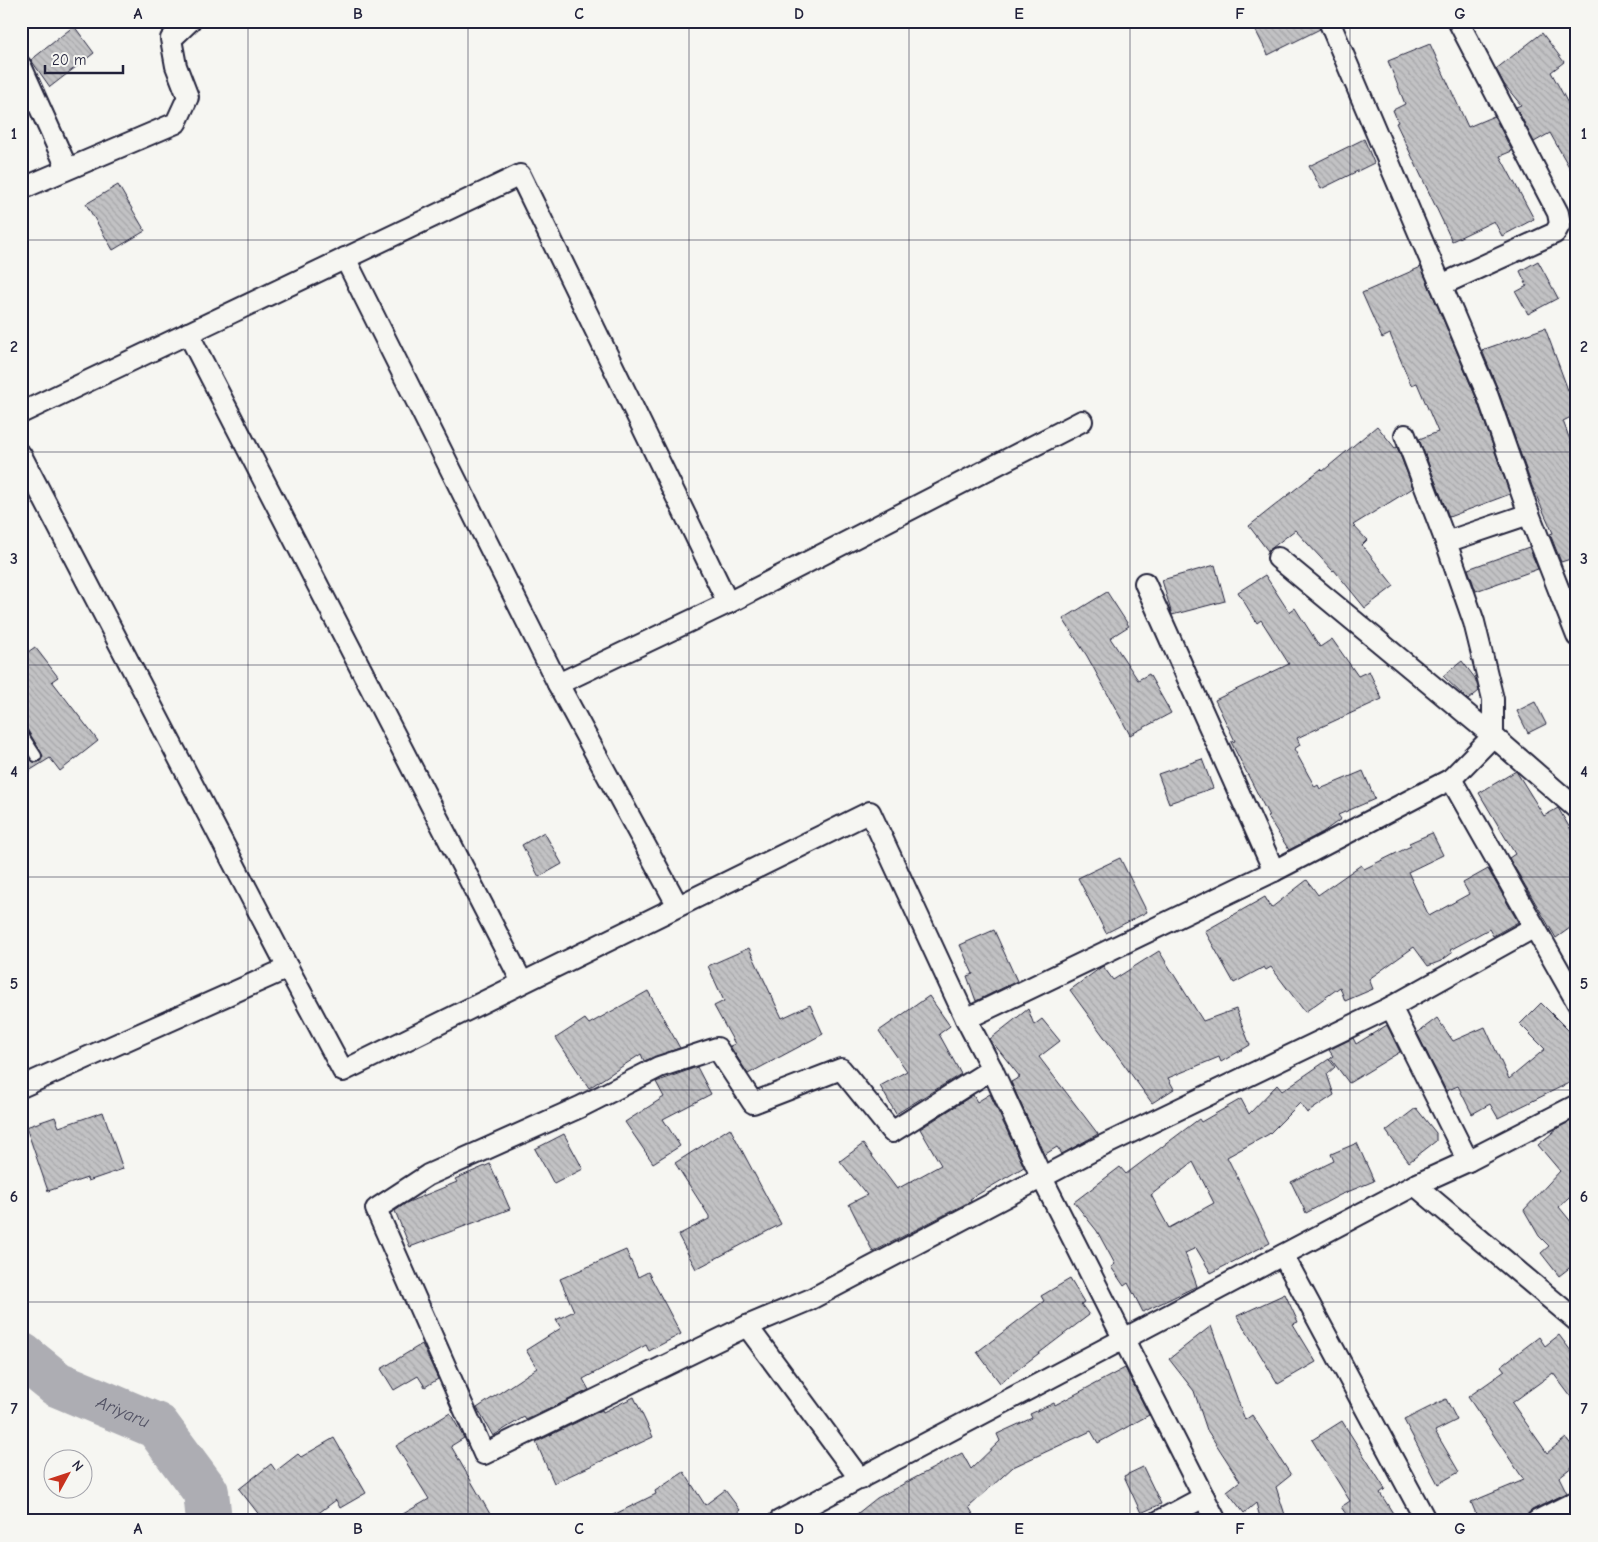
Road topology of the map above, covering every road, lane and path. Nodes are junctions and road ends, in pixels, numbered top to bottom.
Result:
1 (163, 21) edge
2 (190, 21) edge
3 (1329, 21) edge
4 (1458, 21) edge
5 (171, 40) junction
6 (21, 66) edge
7 (67, 168) junction
8 (21, 189) edge
9 (345, 258) junction
10 (1441, 284) junction
11 (188, 333) junction
12 (21, 412) edge
13 (1082, 421) dead end
14 (1405, 435) dead end
15 (21, 455) edge
16 (1529, 514) junction
17 (1446, 542) junction
18 (1278, 558) dead end
19 (1145, 583) dead end
20 (728, 603) junction
21 (1576, 636) edge
22 (558, 684) junction
23 (21, 733) edge
24 (1493, 736) junction
25 (36, 756) dead end
26 (1451, 779) junction
27 (1577, 809) edge
28 (1274, 871) junction
29 (678, 906) junction
30 (1534, 928) junction
31 (288, 968) junction
32 (522, 982) junction
33 (1577, 1002) edge
34 (1391, 1007) junction
35 (966, 1019) junction
36 (992, 1070) junction
37 (21, 1087) edge
38 (1577, 1105) edge
39 (1468, 1161) junction
40 (1042, 1178) junction
41 (1415, 1185) junction
42 (1284, 1255) junction
43 (1577, 1321) edge
44 (747, 1326) junction
45 (1124, 1338) junction
46 (860, 1479) junction
47 (1204, 1498) junction
48 (1577, 1501) edge
49 (780, 1521) edge
50 (1159, 1521) edge
51 (1216, 1521) edge
52 (1426, 1521) edge
53 (1537, 1521) edge

1 - 5 street
2 - 5 street
3 - 10 street
4 - 10 street
5 - 7 street
6 - 7 street
7 - 8 street
9 - 11 street
9 - 20 street
9 - 22 street
10 - 16 street
11 - 12 street
11 - 32 street
13 - 20 street
14 - 17 street
15 - 31 street
16 - 17 street
16 - 21 street
17 - 24 street
18 - 24 street
19 - 28 street
20 - 22 street
22 - 29 street
23 - 25 lane
24 - 26 street
24 - 27 street
26 - 28 street
26 - 30 street
28 - 35 street
29 - 32 street
29 - 35 street
30 - 33 street
30 - 34 street
31 - 32 street
31 - 37 street
34 - 39 street
34 - 40 street
35 - 36 street
36 - 40 street
36 - 44 street
38 - 39 street
39 - 41 street
40 - 44 street
40 - 45 street
41 - 42 street
41 - 43 street
42 - 45 street
42 - 52 street
44 - 46 street
45 - 46 street
45 - 47 street
46 - 49 street
47 - 50 street
47 - 51 street
48 - 53 street

